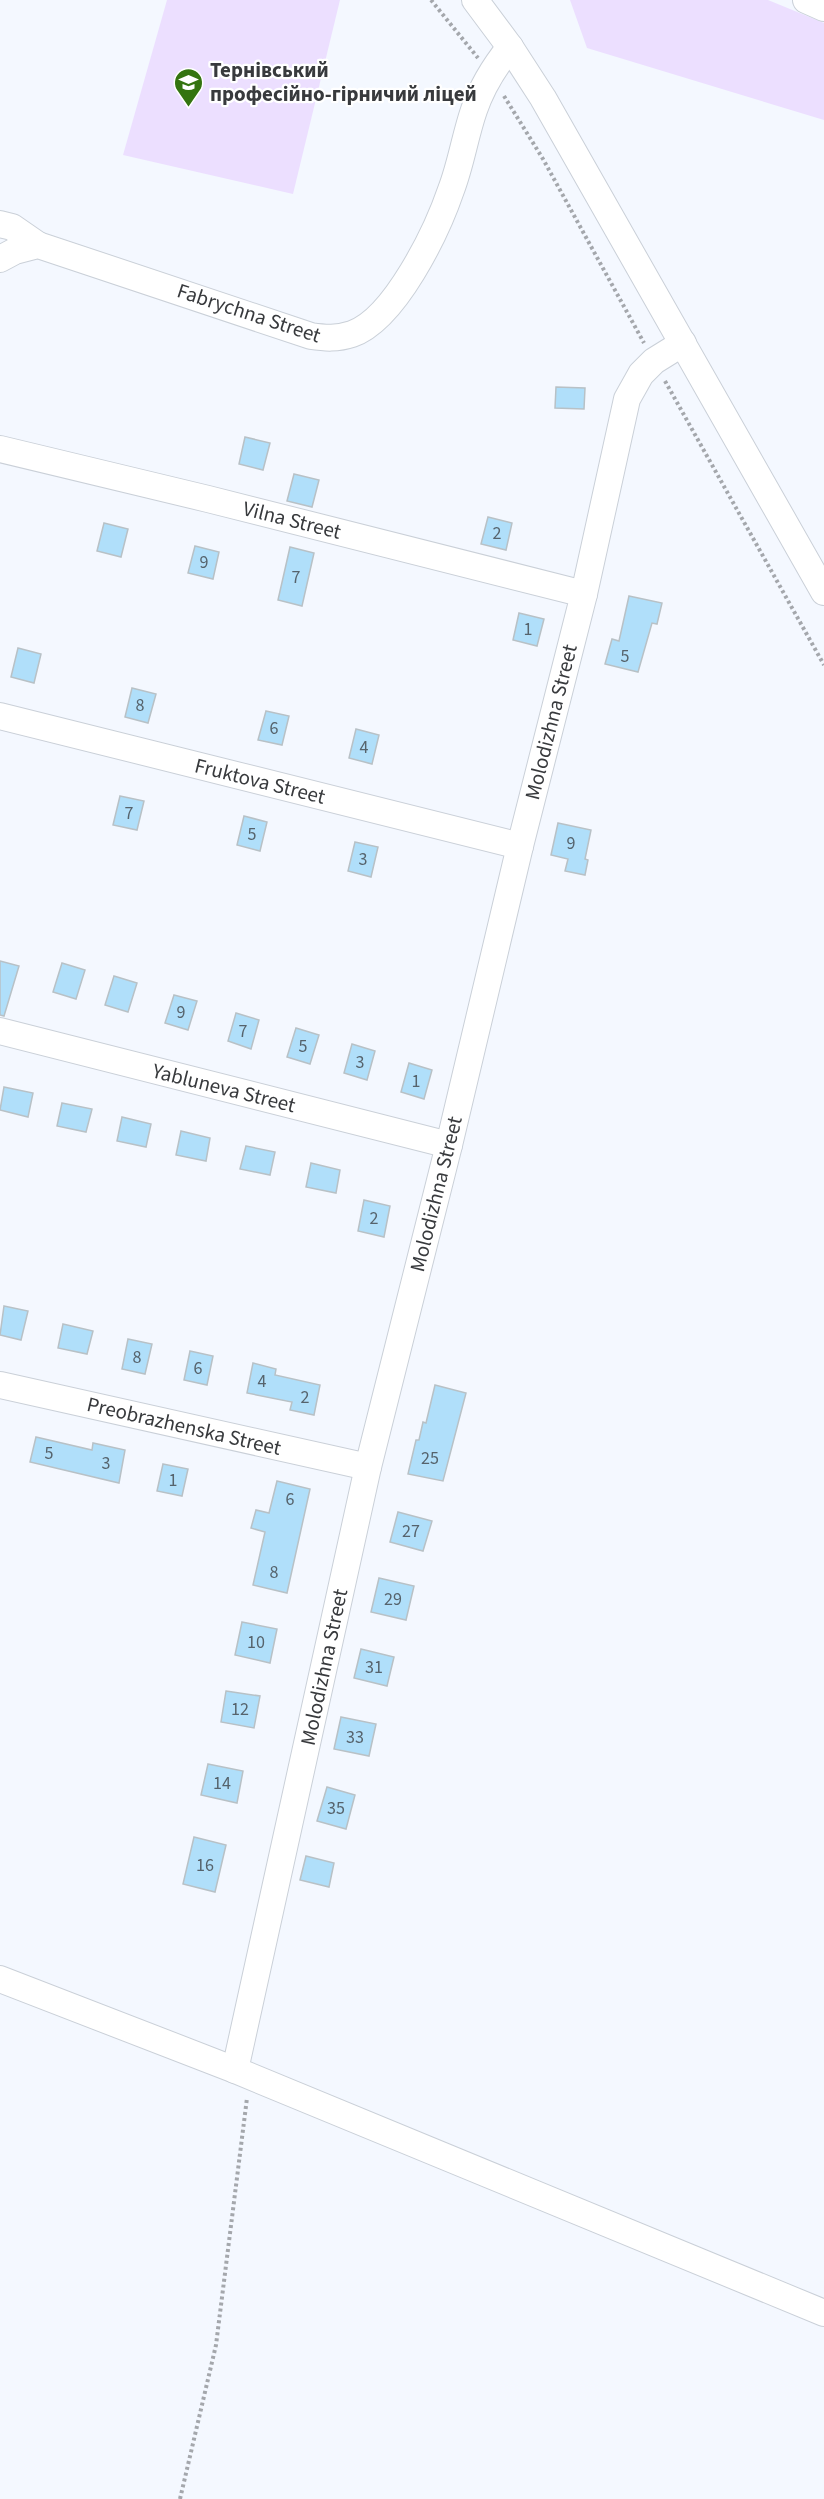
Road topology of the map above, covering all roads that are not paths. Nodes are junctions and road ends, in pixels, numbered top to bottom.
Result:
1 (475, 0) edge
2 (806, 0) edge
3 (824, 8) edge
4 (510, 47) junction
5 (0, 224) edge
6 (39, 245) junction
7 (0, 259) edge
8 (683, 344) junction
9 (0, 449) edge
10 (824, 592) edge
11 (584, 594) junction
12 (0, 717) edge
13 (520, 846) junction
14 (0, 1031) edge
15 (449, 1144) junction
16 (0, 1385) edge
17 (368, 1467) junction
18 (0, 1979) edge
19 (242, 2073) junction
20 (824, 2313) edge

1 - 4 street
2 - 3 street
4 - 6 street, Fabrychna Street
4 - 8 street
5 - 6 street, Fabrychna Street
6 - 7 street
8 - 10 street
8 - 11 street, Molodizhna Street
9 - 11 street, Vilna Street
11 - 13 street, Molodizhna Street
12 - 13 street, Fruktova Street
13 - 15 street, Molodizhna Street
14 - 15 street, Yabluneva Street
15 - 17 street, Molodizhna Street
16 - 17 street, Preobrazhenska Street
17 - 19 street, Molodizhna Street
18 - 19 street
19 - 20 street

